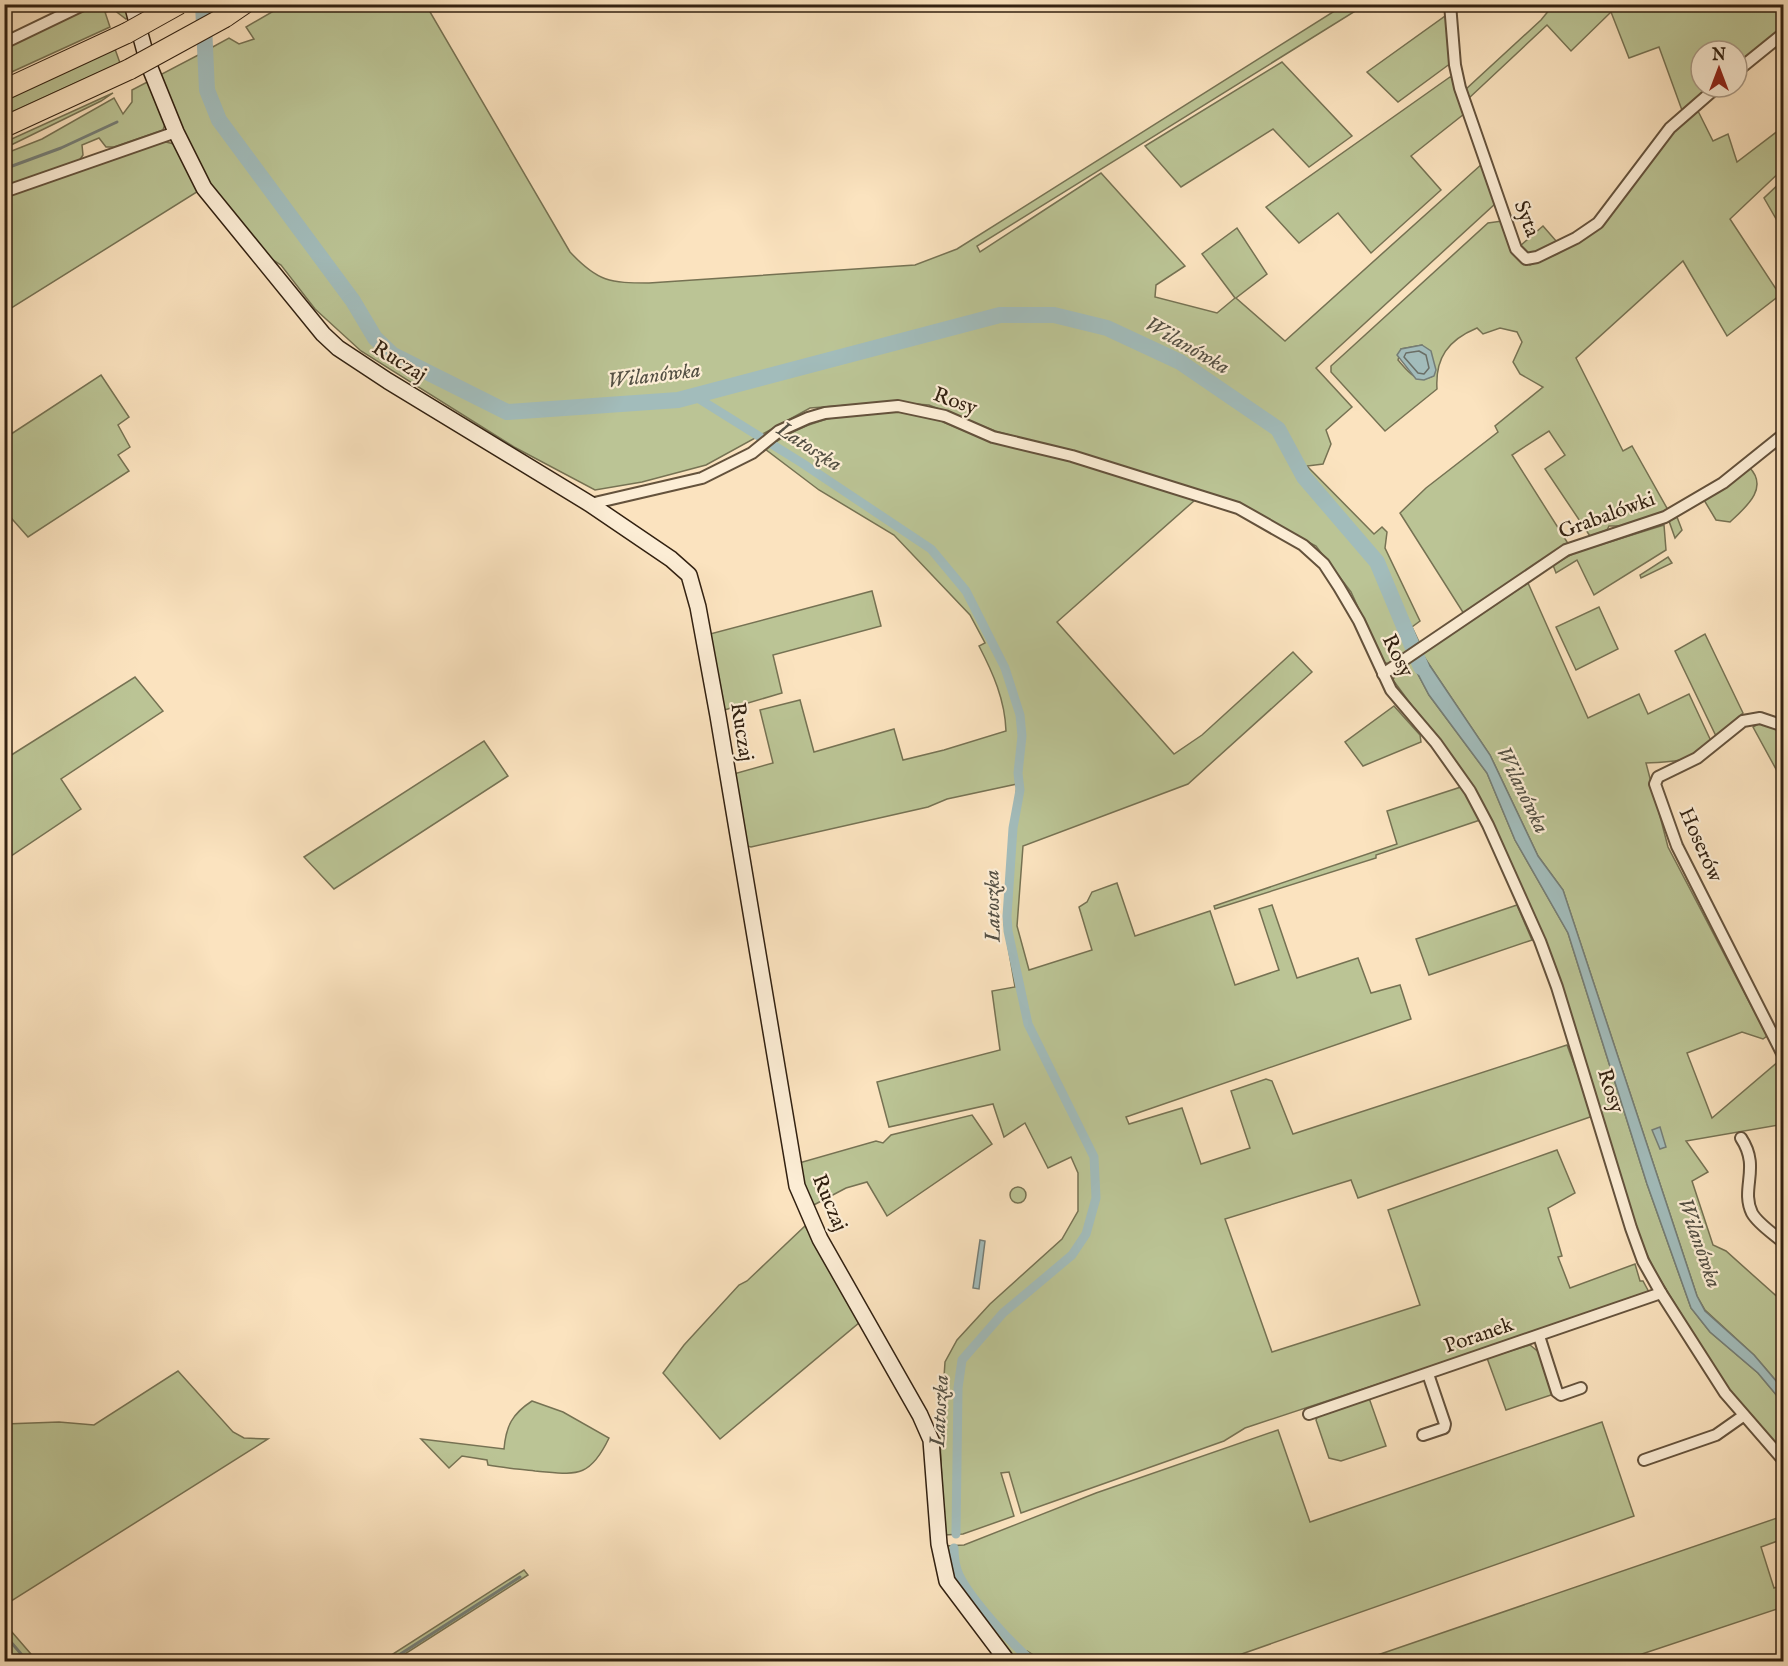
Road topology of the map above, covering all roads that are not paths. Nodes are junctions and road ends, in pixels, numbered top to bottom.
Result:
1 (86, 4) edge
2 (132, 4) edge
3 (179, 4) edge
4 (244, 4) edge
5 (1450, 4) edge
6 (1784, 33) edge
7 (4, 43) edge
8 (1749, 61) edge
9 (4, 90) edge
10 (1703, 99) edge
11 (4, 126) edge
12 (176, 132) junction
13 (4, 192) edge
14 (1784, 434) edge
15 (590, 504) junction
16 (1383, 674) junction
17 (1784, 726) edge
18 (1784, 1057) edge
19 (1741, 1138) dead end
20 (1784, 1243) edge
21 (1661, 1293) junction
22 (1539, 1336) junction
23 (1428, 1374) junction
24 (1581, 1388) dead end
25 (1309, 1414) dead end
26 (1743, 1416) junction
27 (1423, 1435) dead end
28 (1644, 1460) dead end
29 (1784, 1461) edge
30 (1008, 1662) edge

1 - 7 street
2 - 12 street, Ruczaj
3 - 9 highway, bridge
4 - 11 highway, bridge
5 - 10 street, Syta
6 - 8 street
12 - 13 street
12 - 15 street, Ruczaj
14 - 16 street, Grabalówki
15 - 16 street, Rosy
15 - 30 street, Ruczaj
16 - 21 street, Rosy
17 - 18 street, Hoserów
19 - 20 street
21 - 22 street, Poranek
21 - 26 street, Rosy
22 - 23 street, Poranek
22 - 24 street
23 - 25 street, Poranek
23 - 27 street
26 - 28 street
26 - 29 street, Rosy

